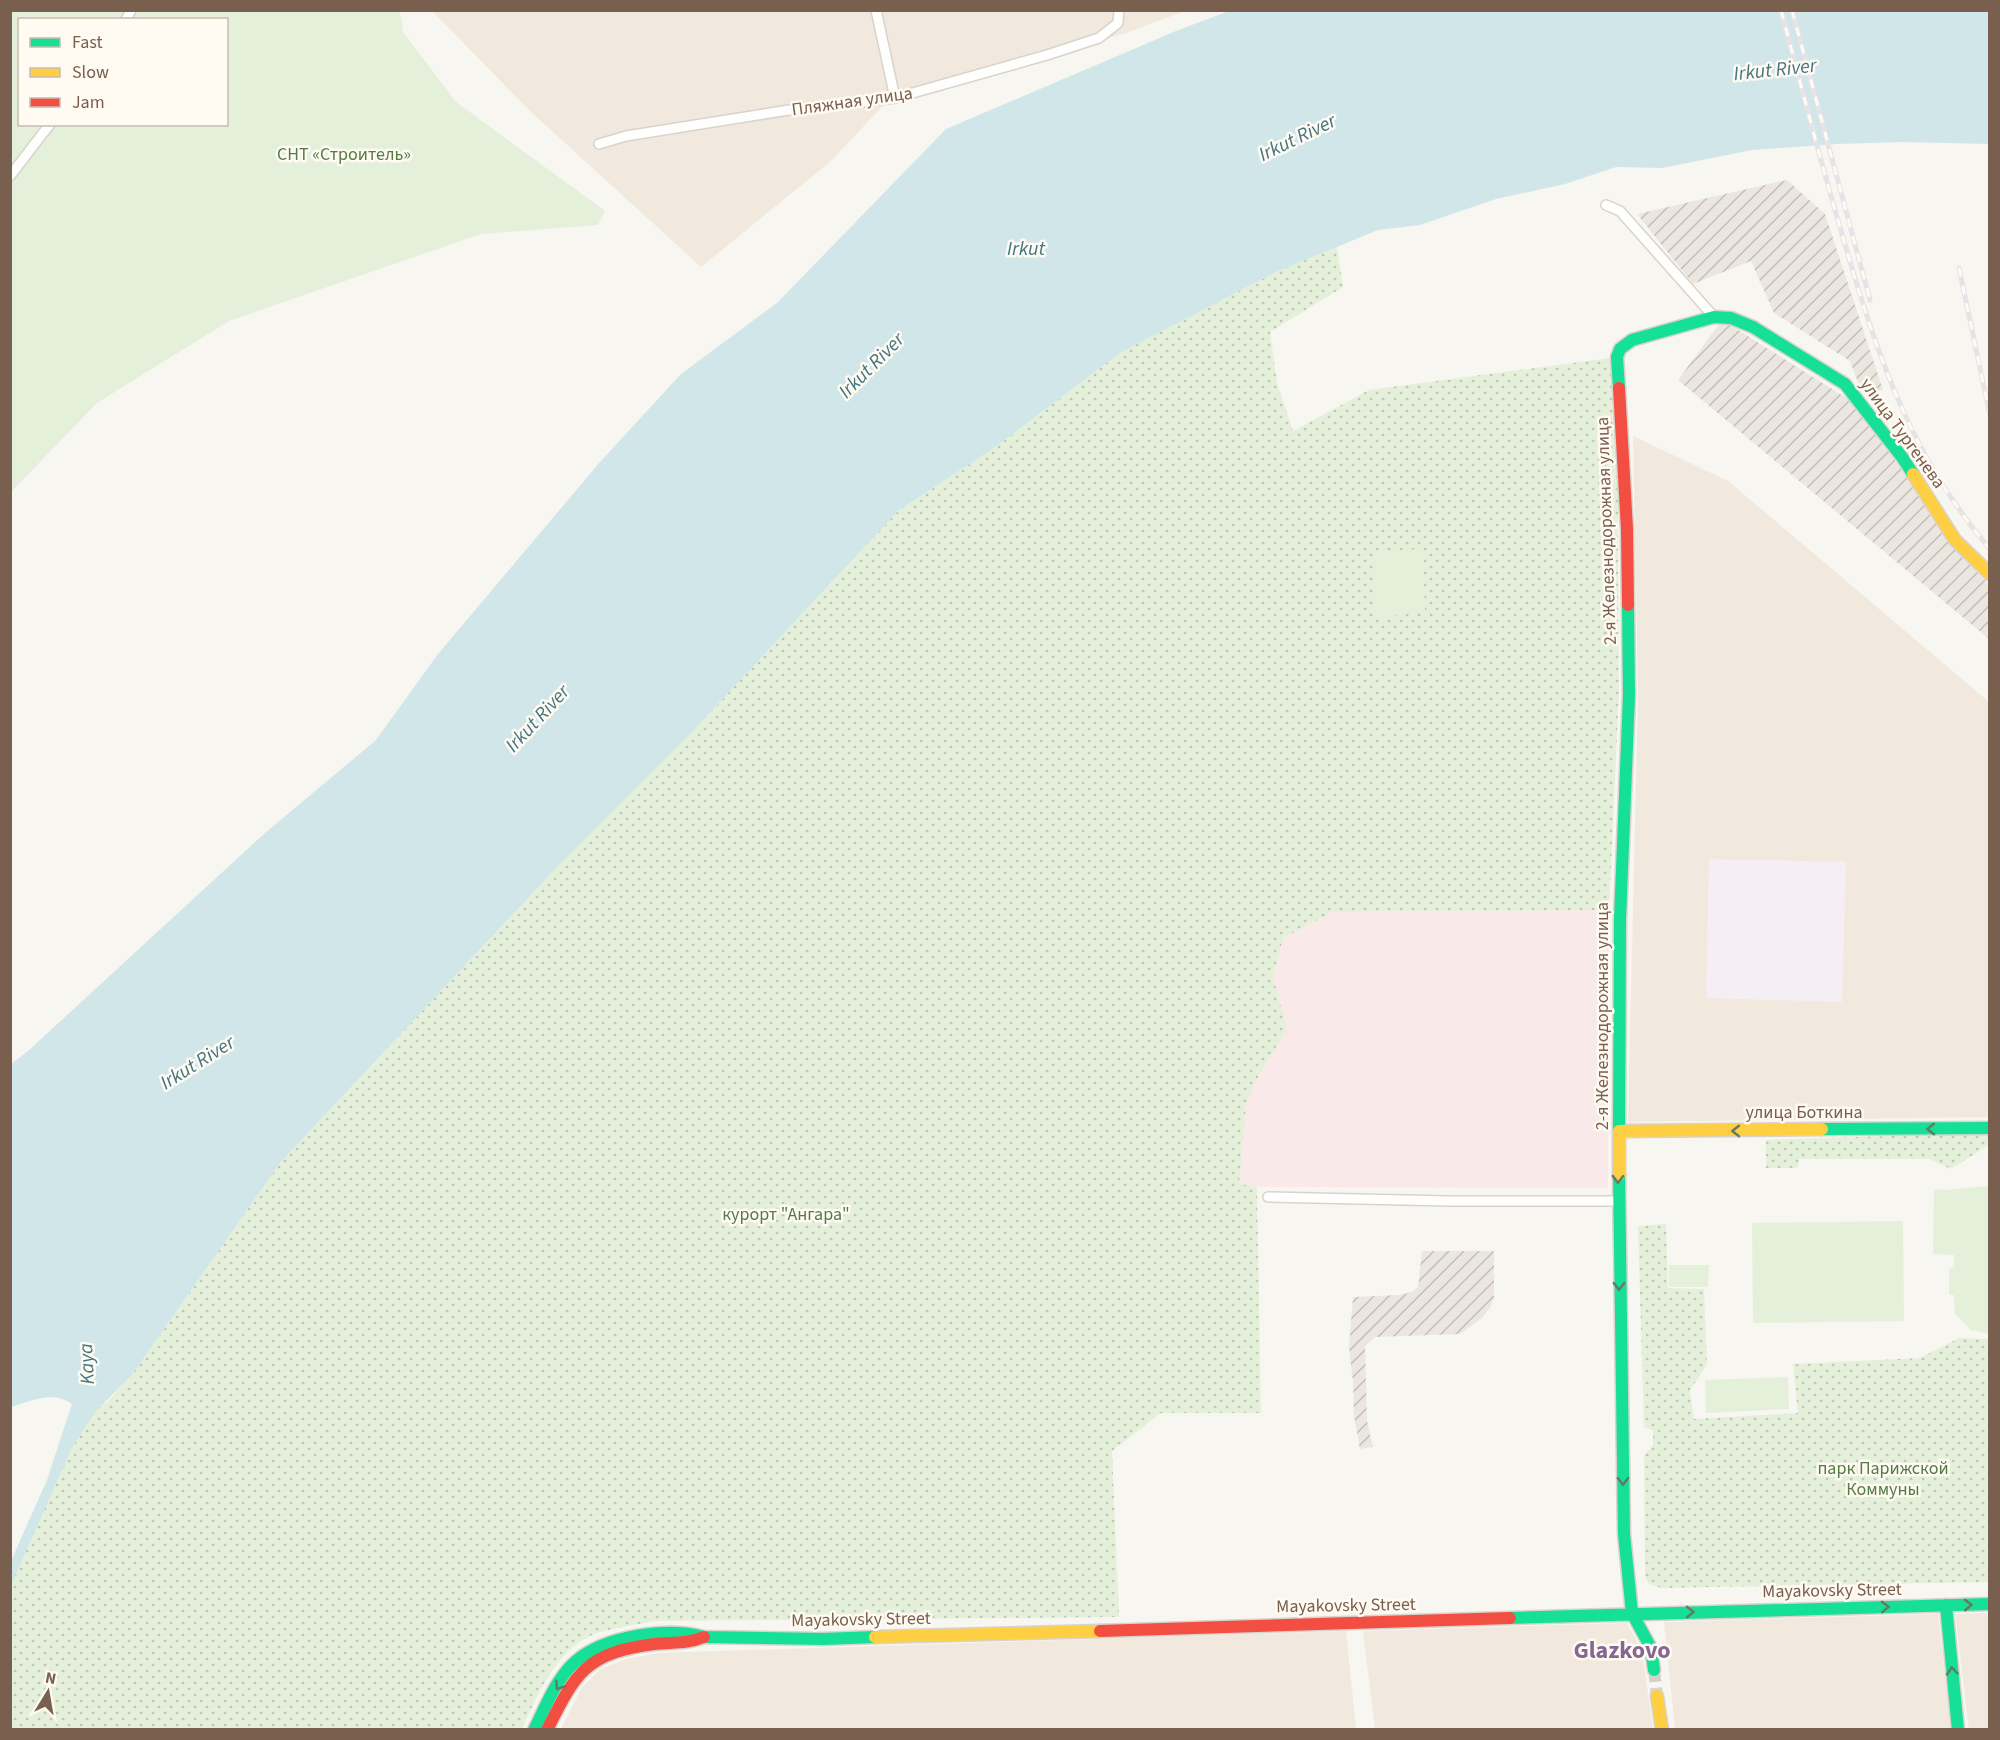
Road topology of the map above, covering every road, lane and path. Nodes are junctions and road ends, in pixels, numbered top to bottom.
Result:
1 (876, 10) edge
2 (1119, 10) edge
3 (895, 98) junction
4 (48, 126) edge
5 (599, 144) dead end
6 (10, 176) edge
7 (1606, 205) dead end
8 (1714, 317) junction
9 (1989, 574) edge
10 (1989, 1128) edge
11 (1619, 1131) junction
12 (1268, 1197) dead end
13 (1618, 1201) junction
14 (1989, 1604) edge
15 (1946, 1605) junction
16 (1632, 1614) junction
17 (704, 1637) junction
18 (1654, 1670) tunnel mouth
19 (1657, 1696) tunnel mouth
20 (534, 1730) edge
21 (548, 1730) edge
22 (1662, 1730) edge
23 (1958, 1730) edge

1 - 3 street
2 - 3 street, Пляжная улица
3 - 5 street, Пляжная улица
4 - 6 street
7 - 8 street
8 - 9 main road, улица Тургенева
8 - 11 main road, 2-я Железнодорожная улица
10 -> 11 main road, улица Боткина
11 -> 13 main road, 2-я Железнодорожная улица
12 - 13 street
13 -> 16 main road, 2-я Железнодорожная улица
15 -> 14 main road, Mayakovsky Street
16 -> 15 main road, Mayakovsky Street
23 -> 15 main road
16 - 17 main road, Mayakovsky Street
16 - 18 main road, 2-я Железнодорожная улица
17 -> 20 main road, Mayakovsky Street
17 - 21 main road, Mayakovsky Street
19 - 22 main road

